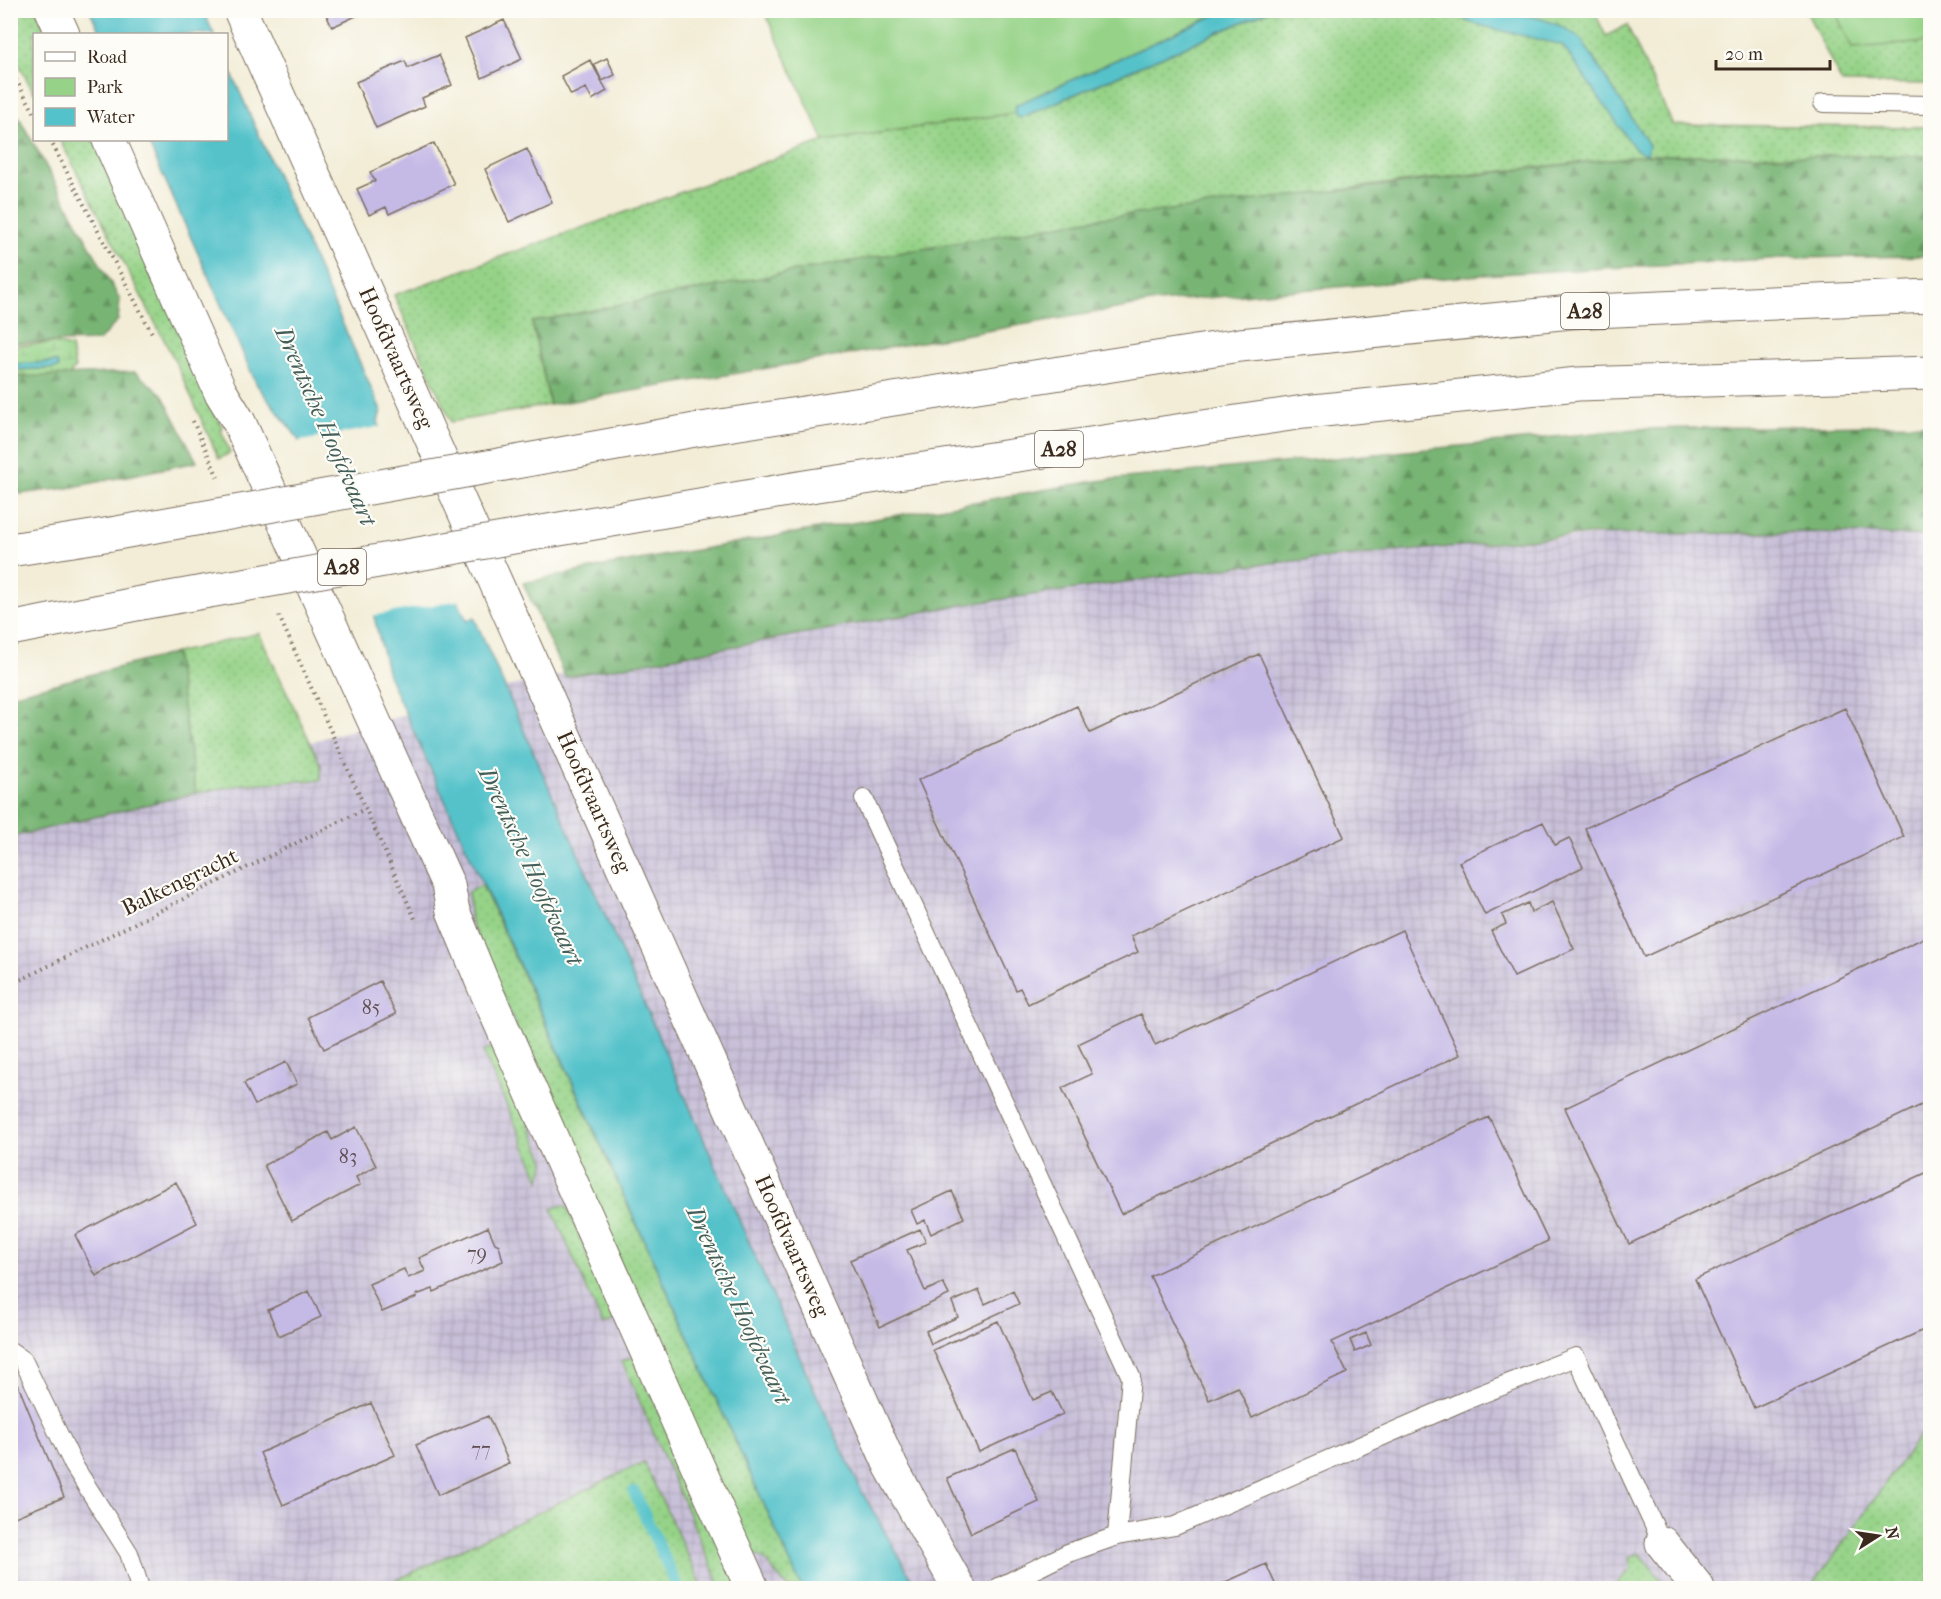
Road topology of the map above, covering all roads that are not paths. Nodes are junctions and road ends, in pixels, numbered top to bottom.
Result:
1 (52, 10) edge
2 (240, 10) edge
3 (63, 33) edge
4 (1823, 103) dead end
5 (1930, 105) edge
6 (109, 141) edge
7 (1930, 296) edge
8 (1930, 372) edge
9 (20, 546) edge
10 (19, 629) edge
11 (864, 799) dead end
12 (10, 1351) edge
13 (1117, 1536) junction
14 (1662, 1543) joint
15 (140, 1588) edge
16 (753, 1588) edge
17 (959, 1588) edge
18 (997, 1588) edge
19 (1698, 1588) edge

1 - 3 main road
2 - 17 main road, Hoofdvaartsweg
4 - 5 lane
6 - 16 main road
7 - 9 main road, A28, bridge
8 - 10 main road, A28, bridge
11 - 13 lane
12 - 15 lane
13 - 14 lane
13 - 18 lane
14 - 19 main road

